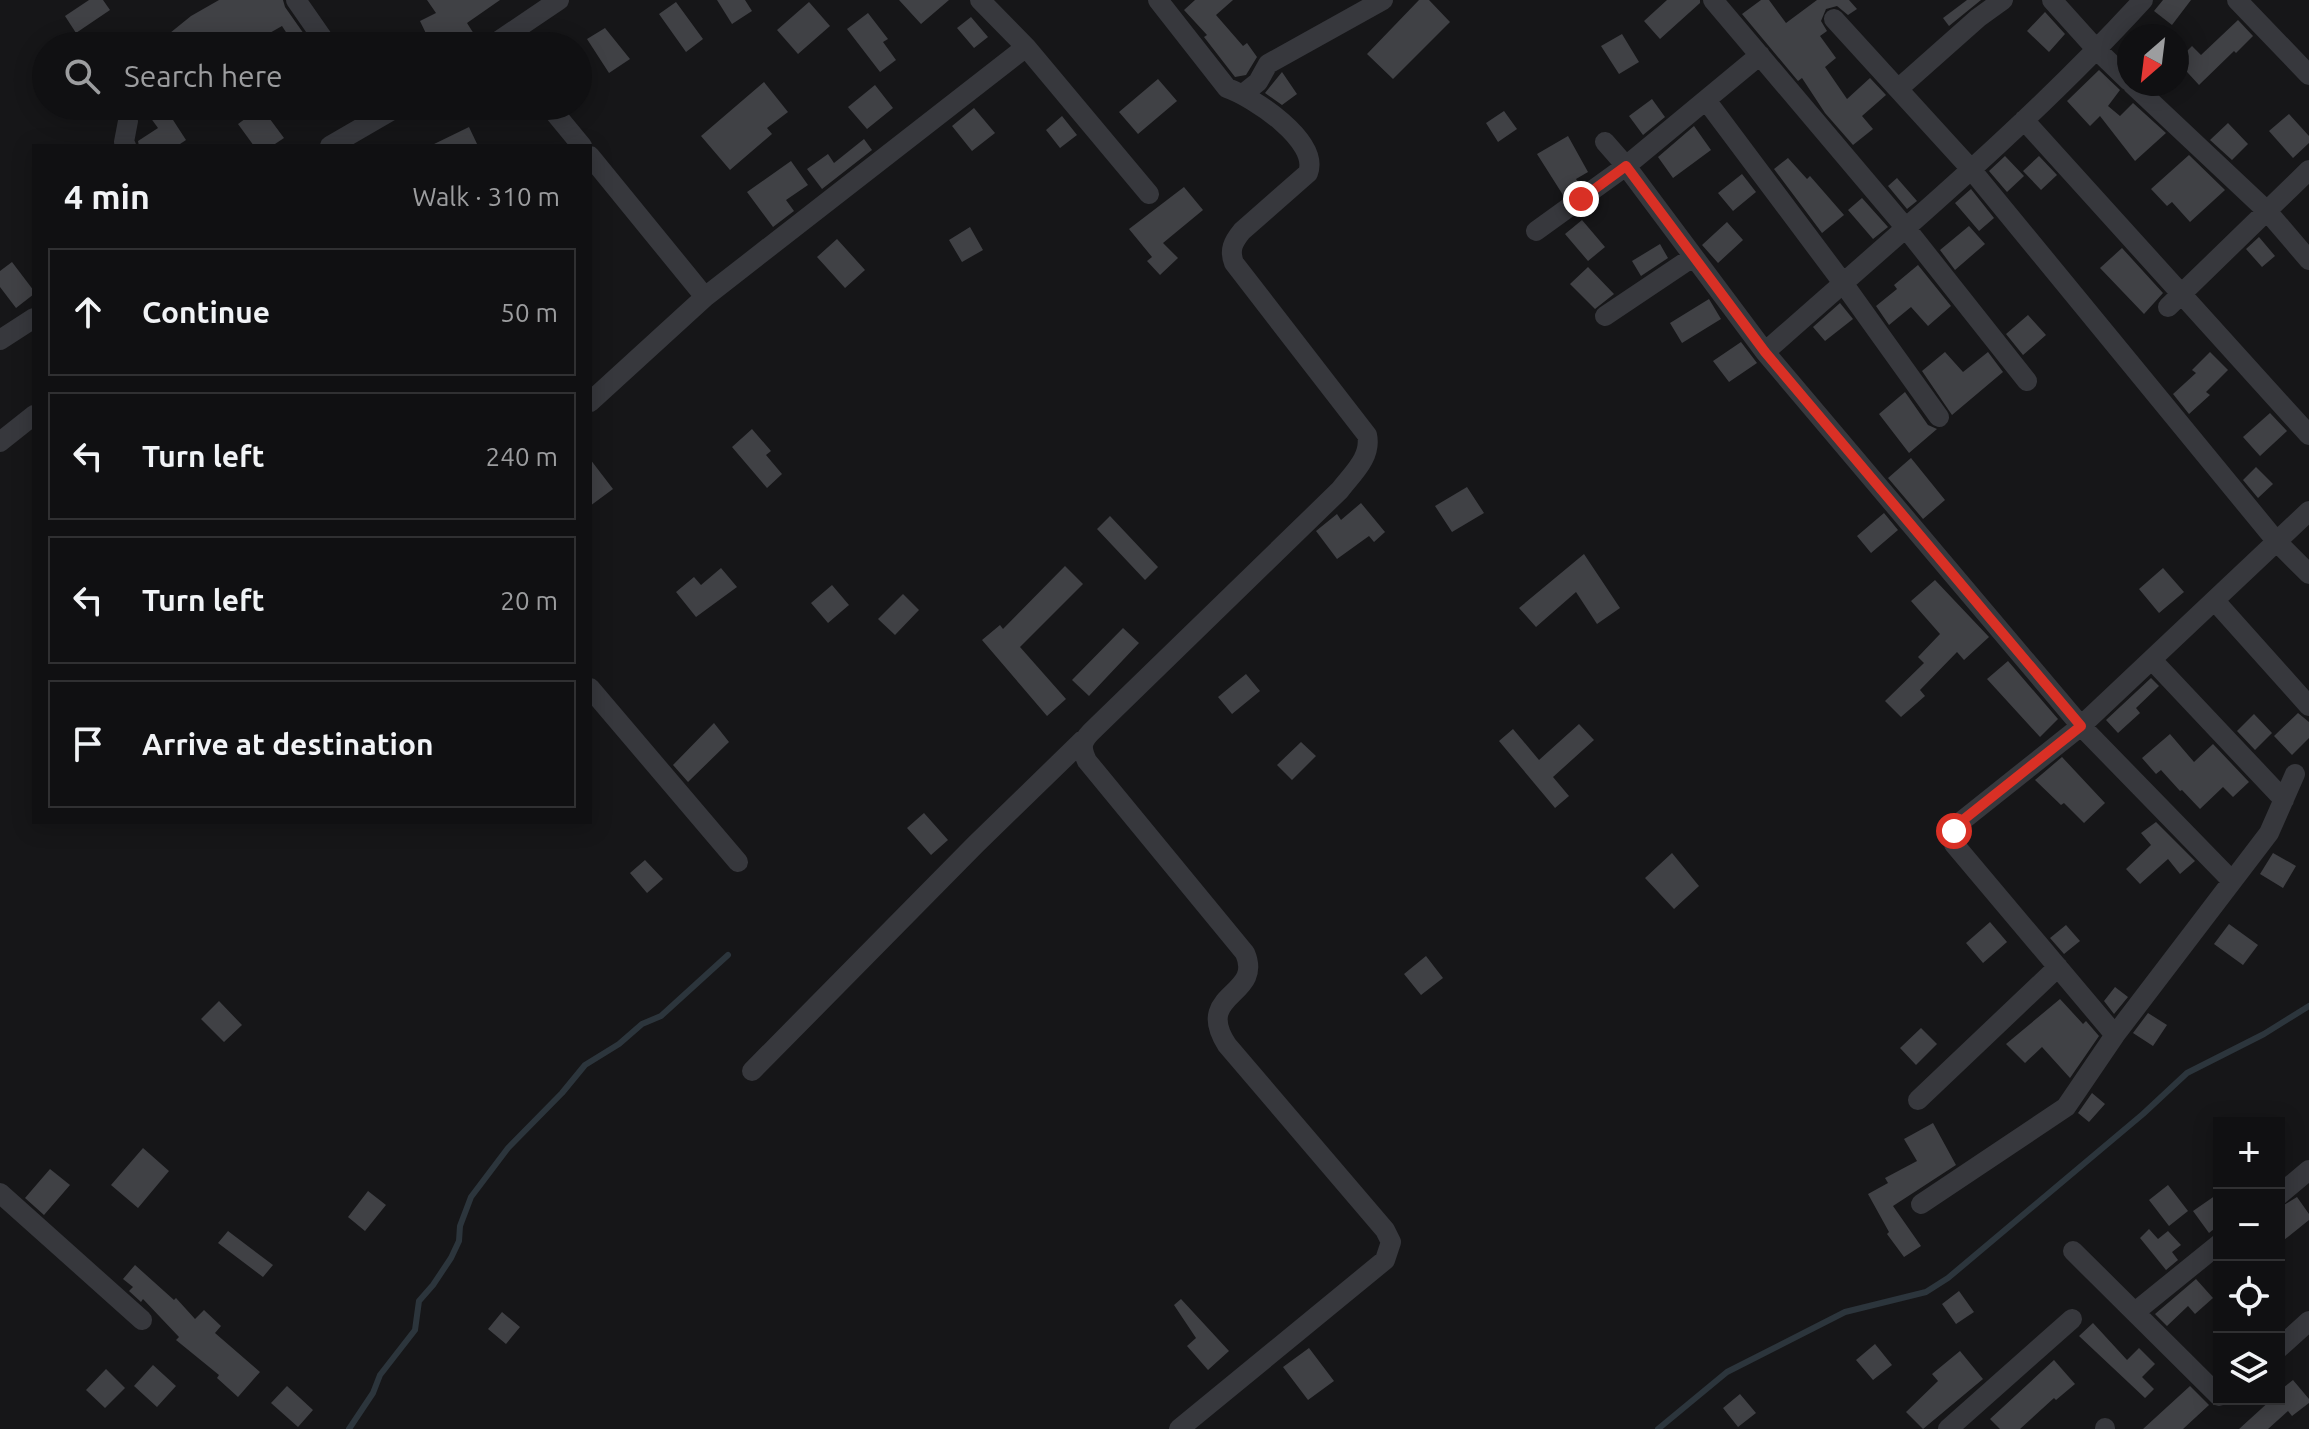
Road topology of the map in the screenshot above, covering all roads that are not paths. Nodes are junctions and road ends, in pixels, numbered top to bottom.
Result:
1 (296, 0) edge
2 (559, 0) edge
3 (980, 0) edge
4 (1158, 0) edge
5 (1383, 0) edge
6 (1713, 0) edge
7 (2003, 0) edge
8 (2052, 0) edge
9 (2143, 0) edge
10 (2237, 0) edge
11 (537, 6) edge
12 (1834, 19) dead end
13 (318, 32) edge
14 (510, 32) edge
15 (1026, 47) junction
16 (2097, 50) junction
17 (1760, 55) junction
18 (2117, 69) edge
19 (2309, 75) edge
20 (1898, 89) junction
21 (1243, 94) junction
22 (2146, 96) edge
23 (1706, 100) junction
24 (365, 120) edge
25 (561, 120) edge
26 (2024, 120) junction
27 (128, 121) dead end
28 (1605, 142) dead end
29 (125, 144) edge
30 (333, 144) edge
31 (580, 144) edge
32 (592, 158) edge
33 (1626, 166) junction
34 (1970, 168) junction
35 (2309, 170) edge
36 (1149, 194) dead end
37 (2267, 211) junction
38 (1905, 227) junction
39 (1536, 231) dead end
40 (1693, 257) junction
41 (2309, 260) edge
42 (1843, 283) junction
43 (705, 297) junction
44 (2175, 300) junction
45 (1605, 316) dead end
46 (32, 319) edge
47 (0, 340) edge
48 (1765, 352) junction
49 (2027, 381) dead end
50 (592, 400) edge
51 (32, 417) edge
52 (1939, 417) dead end
53 (2309, 435) edge
54 (0, 442) edge
55 (2309, 511) edge
56 (2277, 542) junction
57 (2309, 574) edge
58 (2215, 601) junction
59 (2152, 660) junction
60 (592, 690) edge
61 (2309, 706) edge
62 (2081, 726) junction
63 (1083, 740) junction
64 (2295, 774) dead end
65 (2284, 800) junction
66 (738, 862) dead end
67 (2231, 880) junction
68 (2058, 967) junction
69 (2115, 1035) junction
70 (752, 1071) dead end
71 (1918, 1100) dead end
72 (2309, 1170) edge
73 (2285, 1190) edge
74 (0, 1193) edge
75 (1921, 1204) dead end
76 (2213, 1249) edge
77 (2073, 1251) dead end
78 (2135, 1312) junction
79 (2072, 1319) dead end
80 (142, 1320) dead end
81 (2309, 1321) edge
82 (2285, 1343) edge
83 (2213, 1389) edge
84 (1960, 1425) edge
85 (1179, 1429) edge

1 - 13 street
2 - 11 street
3 - 15 street
4 - 21 street
5 - 21 street
6 - 17 street
7 - 20 street
8 - 16 street
9 - 16 street
10 - 19 street
11 - 14 street
12 - 20 street
15 - 36 street
15 - 43 street
16 - 18 street
16 - 26 street
17 - 23 street
17 - 38 street
20 - 34 street
21 - 63 street
22 - 37 street
23 - 33 street
23 - 42 street
24 - 30 street
25 - 31 street
26 - 34 street
26 - 44 street
27 - 29 street
28 - 33 street
32 - 43 street
33 - 39 street
33 - 40 street
34 - 38 street
34 - 56 street
35 - 37 street
37 - 41 street
37 - 44 street
38 - 42 street
38 - 49 street
40 - 45 street
40 - 48 street
42 - 48 street
42 - 52 street
43 - 50 street
44 - 53 street
46 - 47 street
48 - 62 street
51 - 54 street
55 - 56 street
56 - 57 street
56 - 58 street
58 - 59 street
58 - 61 street
59 - 62 street
59 - 65 street
60 - 66 street
62 - 67 street
62 - 68 street
63 - 70 street
63 - 85 street
64 - 65 street
65 - 67 street
67 - 69 street
68 - 69 street
68 - 71 street
69 - 75 street
72 - 73 street
74 - 80 street
76 - 78 street
77 - 78 street
78 - 83 street
79 - 84 street
81 - 82 street

